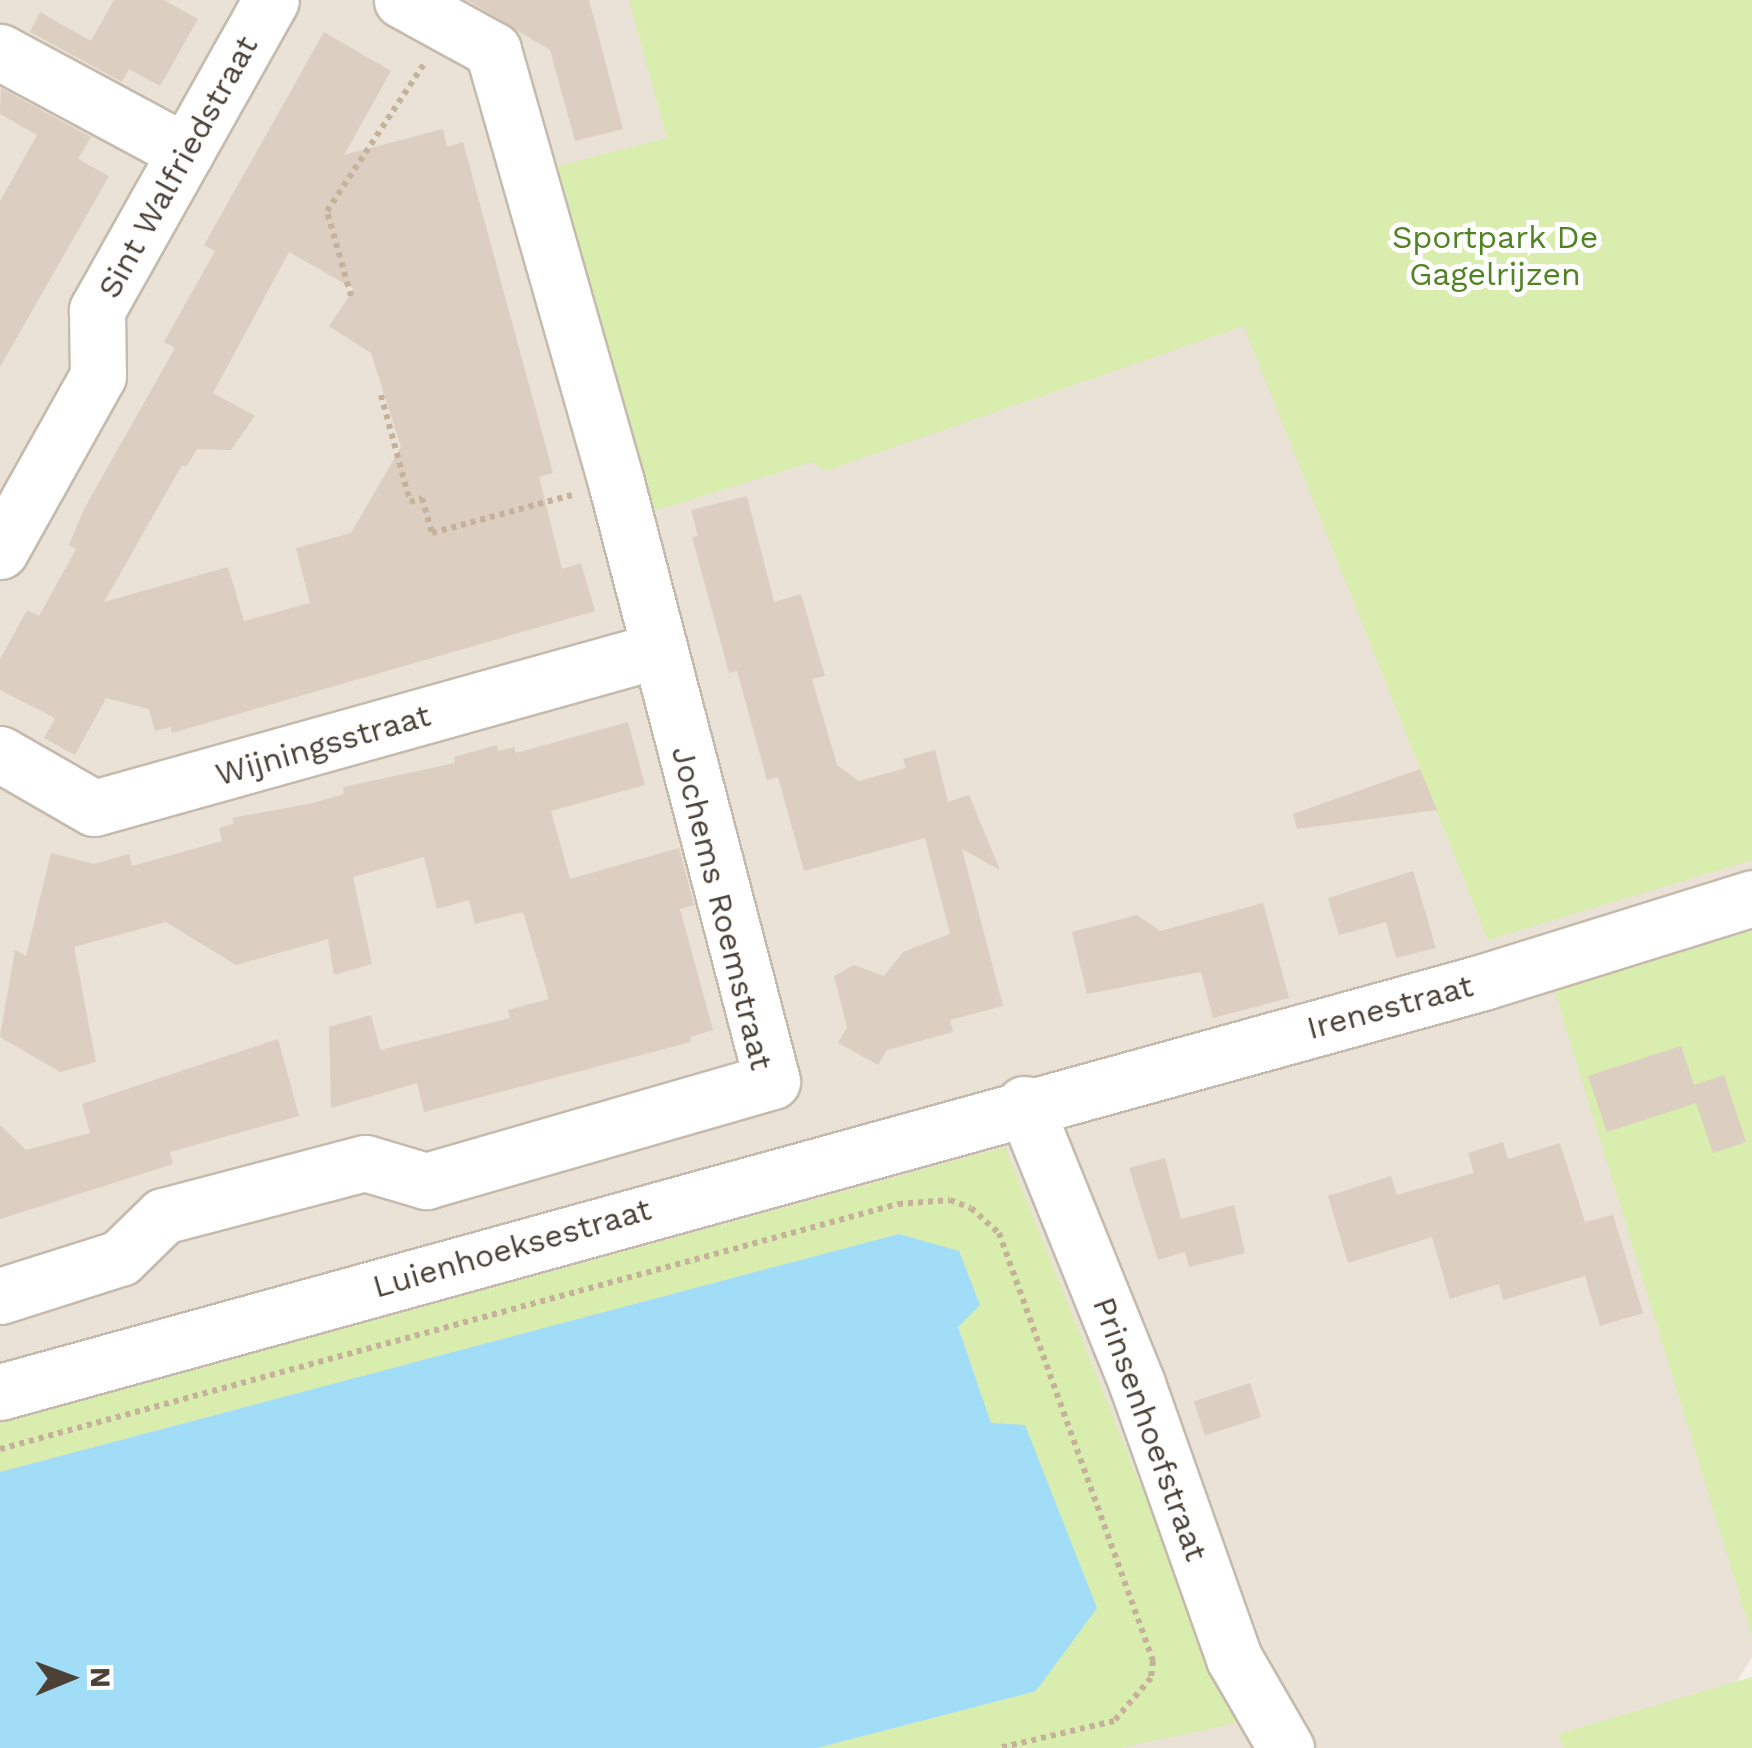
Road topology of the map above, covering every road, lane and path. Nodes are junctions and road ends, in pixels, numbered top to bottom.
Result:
1 (272, 0) edge
2 (426, 12) edge
3 (0, 52) edge
4 (186, 152) junction
5 (352, 296) dead end
6 (381, 395) dead end
7 (616, 482) junction
8 (0, 551) edge
9 (655, 652) junction
10 (0, 754) edge
11 (1752, 898) edge
12 (1024, 1104) junction
13 (0, 1296) edge
14 (0, 1392) edge
15 (0, 1448) edge
16 (998, 1748) edge
17 (1286, 1748) edge

1 - 4 street, Sint Walfriedstraat
2 - 5 path
2 - 7 street, Jochems Roemstraat
3 - 4 street
4 - 8 street, Sint Walfriedstraat
6 - 7 path
7 - 9 street, Jochems Roemstraat
9 - 10 street, Wijningsstraat
9 - 13 street, Jochems Roemstraat
11 - 12 street, Irenestraat
12 - 14 street, Luienhoeksestraat
12 - 17 street, Prinsenhoefstraat
15 - 16 path

